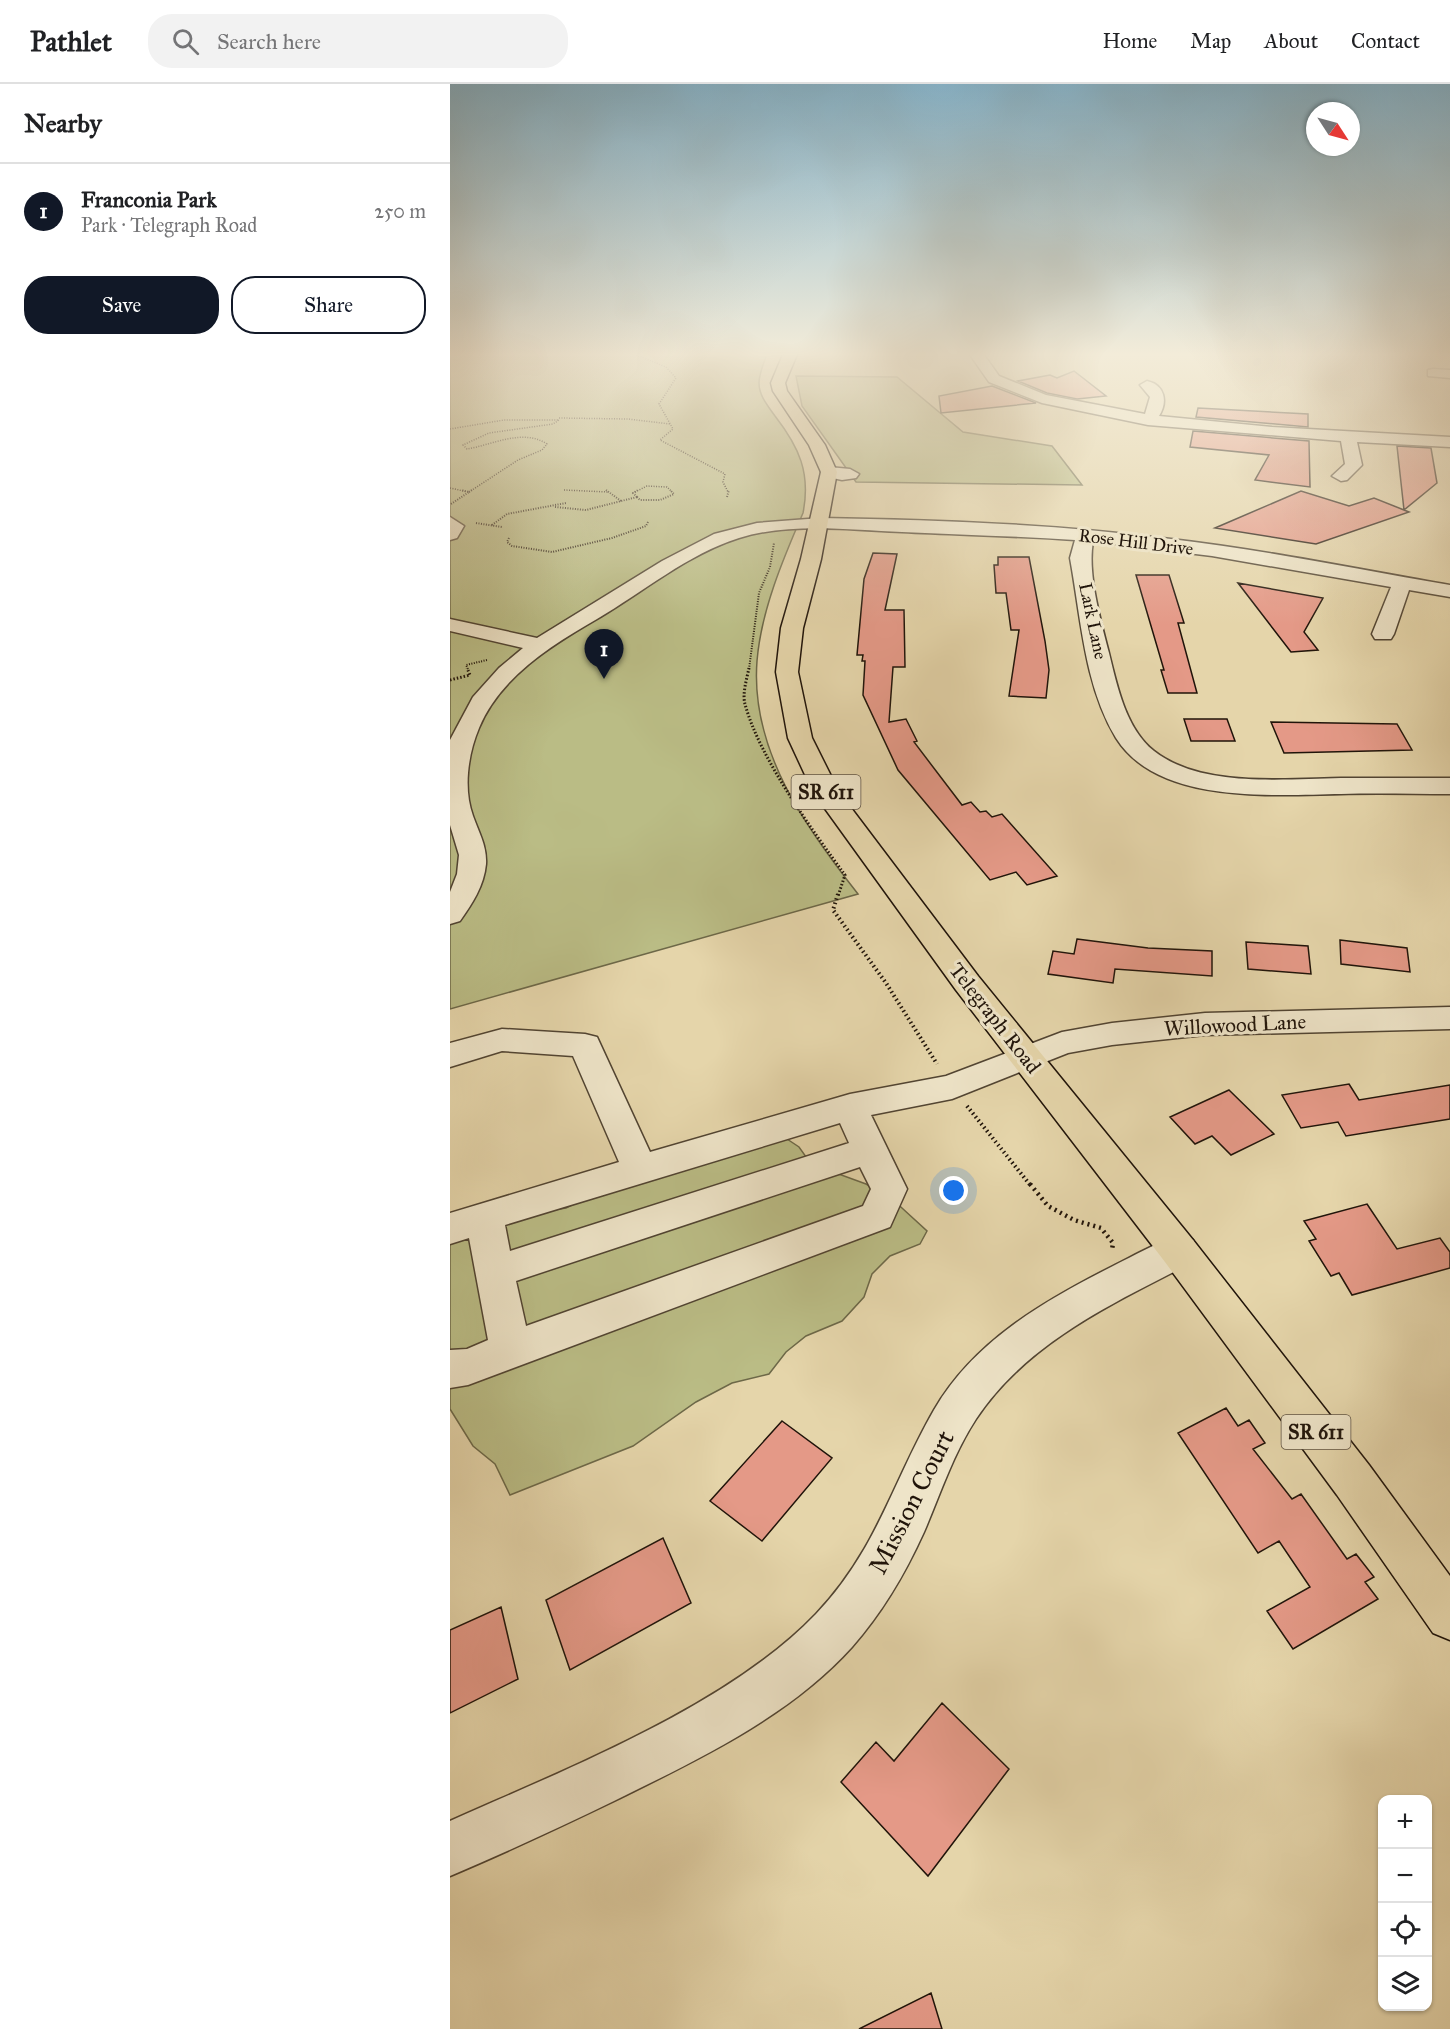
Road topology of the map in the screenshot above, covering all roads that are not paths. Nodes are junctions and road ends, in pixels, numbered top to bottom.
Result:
1 (815, 443) edge
2 (1350, 443) edge
3 (829, 472) junction
4 (850, 474) dead end
5 (1341, 476) dead end
6 (459, 523) edge
7 (818, 525) junction
8 (450, 534) edge
9 (1085, 535) junction
10 (1402, 583) junction
11 (1450, 591) edge
12 (450, 625) edge
13 (1383, 634) dead end
14 (540, 645) junction
15 (1450, 786) edge
16 (450, 915) edge
17 (1450, 1018) edge
18 (450, 1055) edge
19 (1024, 1057) junction
20 (850, 1107) junction
21 (870, 1150) junction
22 (640, 1170) junction
23 (484, 1216) junction
24 (450, 1229) edge
25 (1179, 1251) junction
26 (494, 1272) junction
27 (510, 1350) junction
28 (450, 1369) edge
29 (1450, 1616) edge
30 (450, 1849) edge

1 - 3 main road
2 - 5 street
3 - 4 street
3 - 7 main road, Telegraph Road / SR 611
6 - 8 street
7 - 9 street, Rose Hill Drive
7 - 14 street, Rose Hill Drive
7 - 19 main road, Telegraph Road / SR 611
9 - 10 street, Rose Hill Drive
9 - 15 street, Lark Lane
10 - 11 street, Rose Hill Drive
10 - 13 street
12 - 14 street
14 - 16 street, Rose Hill Drive
17 - 19 street, Willowood Lane
18 - 22 street
19 - 20 street, Willowood Lane
19 - 25 main road, Telegraph Road / SR 611
20 - 21 street
20 - 22 street, Willowood Lane
21 - 26 street
21 - 27 street
22 - 23 street, Willowood Lane
23 - 24 street, Willowood Lane
23 - 26 street
25 - 29 main road, Telegraph Road / SR 611
25 - 30 street, Mission Court
26 - 27 street
27 - 28 street

